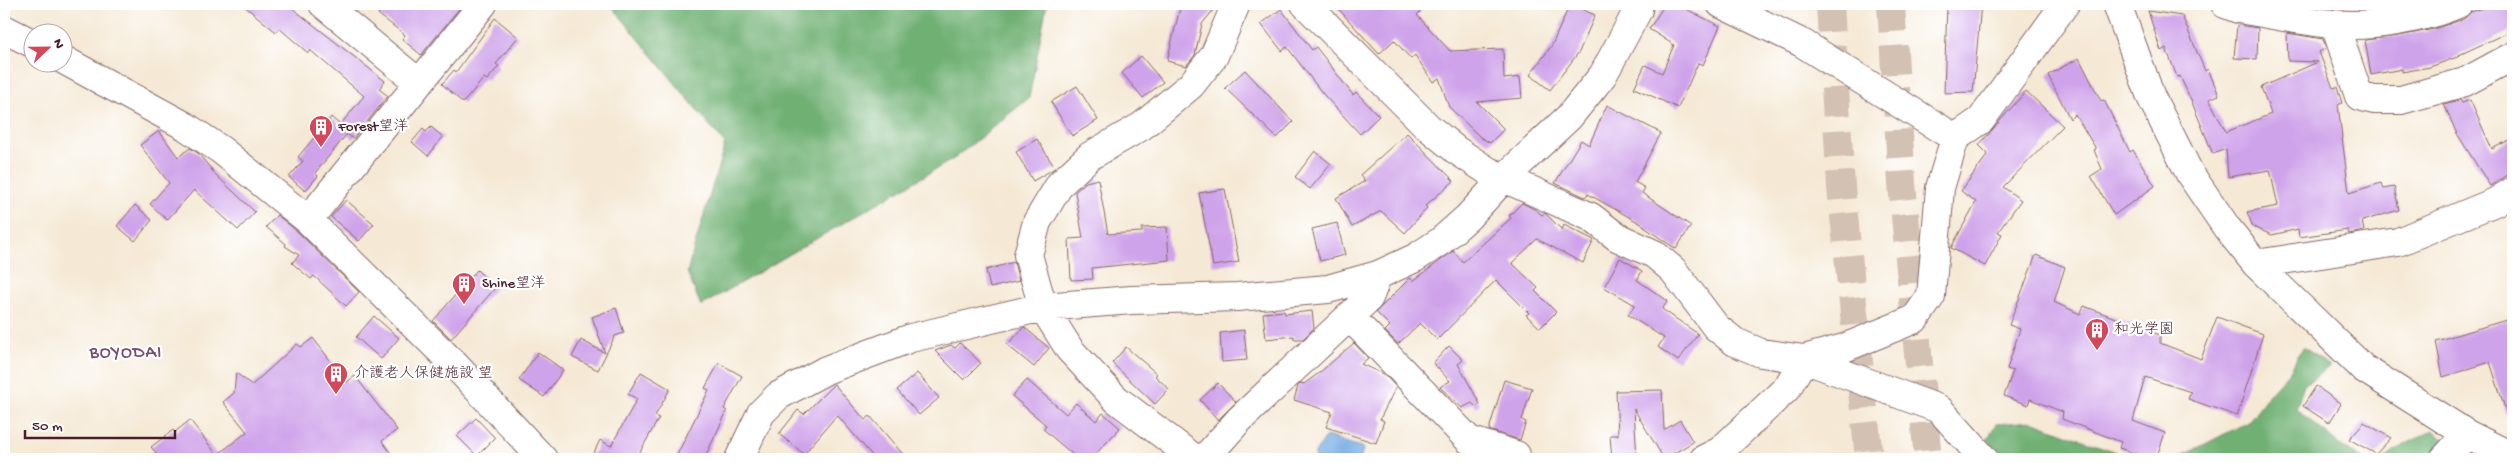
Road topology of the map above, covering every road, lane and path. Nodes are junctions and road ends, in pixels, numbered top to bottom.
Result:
1 (324, 4) edge
2 (483, 4) edge
3 (1236, 4) edge
4 (1305, 4) edge
5 (1639, 4) edge
6 (1721, 4) edge
7 (2065, 4) edge
8 (2117, 4) edge
9 (2225, 4) edge
10 (2458, 4) edge
11 (2292, 10) edge
12 (2407, 11) edge
13 (2335, 25) junction
14 (4, 29) edge
15 (22, 38) edge
16 (2513, 56) edge
17 (72, 65) edge
18 (419, 83) junction
19 (1955, 138) junction
20 (1504, 178) junction
21 (2513, 191) edge
22 (308, 220) junction
23 (2256, 264) junction
24 (1378, 275) junction
25 (1043, 307) junction
26 (1350, 317) junction
27 (1804, 359) junction
28 (2467, 434) junction
29 (1516, 455) dead end
30 (2513, 457) edge
31 (543, 459) edge
32 (739, 459) edge
33 (1194, 459) edge
34 (1204, 459) edge
35 (1704, 459) edge
36 (1984, 459) edge
37 (2444, 459) edge

1 - 18 street
2 - 18 street
3 - 25 street
4 - 20 street
5 - 20 street
6 - 19 street
7 - 19 street
8 - 23 street
9 - 11 street
10 - 12 street
11 - 13 street
12 - 13 street
13 - 16 street
14 - 15 street
17 - 22 street
18 - 22 street
19 - 27 street
20 - 24 street
20 - 27 street
21 - 23 street
22 - 31 street
23 - 28 street
24 - 25 street
24 - 26 street
25 - 32 street
25 - 33 street
26 - 29 street
26 - 34 street
27 - 35 street
27 - 36 street
28 - 30 street
28 - 37 street

